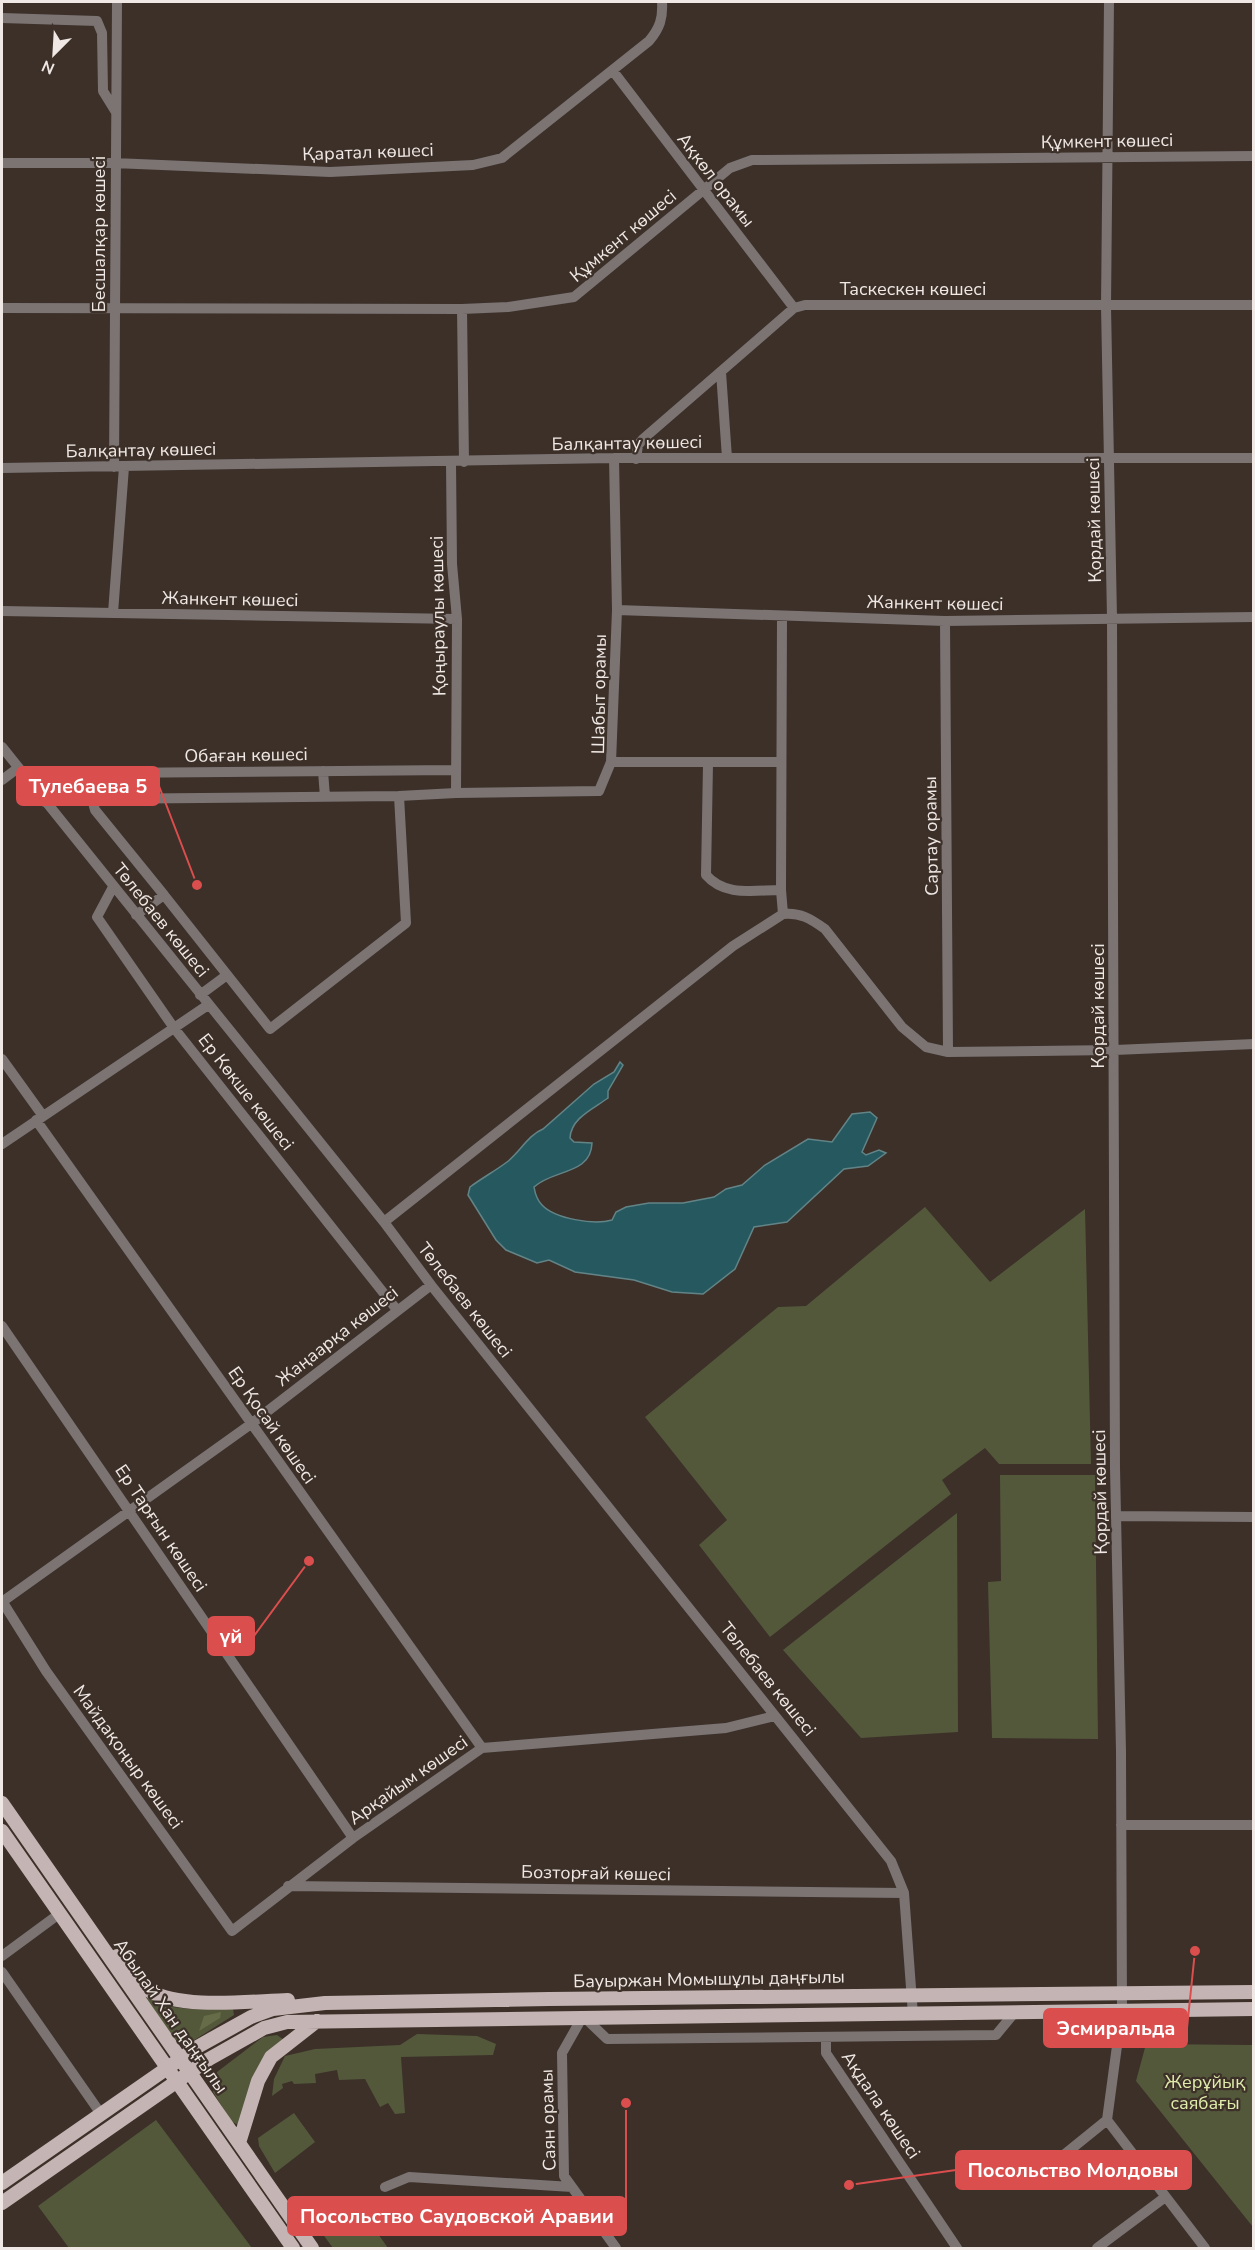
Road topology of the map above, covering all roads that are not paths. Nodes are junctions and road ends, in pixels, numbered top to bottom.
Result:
1 (117, 2) edge
2 (662, 2) edge
3 (1109, 2) edge
4 (2, 18) edge
5 (613, 71) junction
6 (117, 113) junction
7 (1254, 156) edge
8 (1108, 159) junction
9 (2, 163) edge
10 (114, 164) junction
11 (703, 190) junction
12 (1254, 304) edge
13 (1106, 306) junction
14 (2, 308) edge
15 (116, 308) junction
16 (794, 308) junction
17 (462, 309) junction
18 (721, 372) junction
19 (614, 458) junction
20 (727, 458) junction
21 (1110, 458) junction
22 (1254, 458) edge
23 (636, 459) junction
24 (452, 462) junction
25 (464, 462) junction
26 (119, 467) junction
27 (2, 468) edge
28 (617, 610) junction
29 (2, 611) edge
30 (113, 613) junction
31 (782, 616) junction
32 (1112, 618) junction
33 (1254, 618) edge
34 (457, 619) junction
35 (945, 621) junction
36 (2, 747) edge
37 (611, 762) junction
38 (781, 762) junction
39 (708, 764) junction
40 (18, 768) junction
41 (455, 770) junction
42 (324, 771) junction
43 (86, 776) junction
44 (2, 780) edge
45 (456, 793) junction
46 (399, 796) junction
47 (325, 797) junction
48 (92, 799) junction
49 (45, 802) junction
50 (113, 887) junction
51 (781, 890) junction
52 (164, 896) junction
53 (783, 914) junction
54 (136, 915) junction
55 (227, 975) junction
56 (200, 995) junction
57 (208, 1005) junction
58 (174, 1028) junction
59 (1254, 1044) edge
60 (1114, 1050) junction
61 (948, 1052) junction
62 (2, 1059) edge
63 (40, 1118) junction
64 (2, 1144) edge
65 (384, 1222) junction
66 (431, 1285) junction
67 (397, 1310) junction
68 (2, 1326) edge
69 (251, 1424) junction
70 (129, 1509) junction
71 (1117, 1516) junction
72 (1254, 1517) edge
73 (2, 1602) edge
74 (775, 1716) junction
75 (482, 1748) junction
76 (2, 1803) edge
77 (1122, 1825) junction
78 (1254, 1825) edge
79 (2, 1831) edge
80 (353, 1838) junction
81 (288, 1886) junction
82 (904, 1893) junction
83 (71, 1905) junction
84 (59, 1914) junction
85 (232, 1931) joint
86 (2, 1956) edge
87 (2, 1972) edge
88 (1122, 1992) junction
89 (1254, 1992) edge
90 (912, 1995) junction
91 (325, 2003) junction
92 (1122, 2009) junction
93 (1254, 2009) edge
94 (1015, 2012) junction
95 (913, 2014) junction
96 (583, 2016) junction
97 (318, 2020) junction
98 (826, 2037) junction
99 (174, 2063) junction
100 (183, 2076) junction
101 (101, 2114) junction
102 (1107, 2120) junction
103 (239, 2143) junction
104 (1065, 2154) dead end
105 (2, 2183) edge
106 (385, 2187) dead end
107 (572, 2187) junction
108 (1164, 2198) junction
109 (2, 2203) edge
110 (293, 2248) edge
111 (312, 2248) edge
112 (616, 2248) edge
113 (957, 2248) edge
114 (1097, 2248) edge
115 (1205, 2248) edge

1 - 6 street, Бесшалқар көшесі
2 - 5 street, Қаратал көшесі
3 - 8 street, Қордай көшесі
4 - 6 street
5 - 10 street, Қаратал көшесі
5 - 11 street, Ақкөл орамы
6 - 10 street, Бесшалқар көшесі
7 - 8 street, Құмкент көшесі
8 - 11 street, Құмкент көшесі
8 - 13 street, Қордай көшесі
9 - 10 street, Қаратал көшесі
10 - 15 street, Бесшалқар көшесі
11 - 16 street, Ақкөл орамы
11 - 17 street, Құмкент көшесі
12 - 13 street, Таскескен көшесі
13 - 16 street, Таскескен көшесі
13 - 21 street, Қордай көшесі
14 - 15 street, Құмкент көшесі
15 - 17 street, Құмкент көшесі
15 - 26 street, Бесшалқар көшесі
16 - 18 street
17 - 25 street
18 - 20 street
18 - 23 street
19 - 23 street, Балқантау көшесі
19 - 25 street, Балқантау көшесі
19 - 28 street, Шабыт орамы
20 - 21 street, Балқантау көшесі
20 - 23 street, Балқантау көшесі
21 - 22 street, Балқантау көшесі
21 - 32 street, Қордай көшесі
24 - 25 street, Балқантау көшесі
24 - 26 street, Балқантау көшесі
24 - 34 street, Қоңыраулы көшесі
26 - 27 street, Балқантау көшесі
26 - 30 street, Бесшалқар көшесі
28 - 31 street, Жанкент көшесі
28 - 37 street, Шабыт орамы
29 - 30 street, Жанкент көшесі
30 - 34 street, Жанкент көшесі
31 - 35 street, Жанкент көшесі
31 - 38 street
32 - 33 street, Жанкент көшесі
32 - 35 street, Жанкент көшесі
32 - 60 street, Қордай көшесі
34 - 41 street, Қоңыраулы көшесі
35 - 61 street, Сартау орамы
36 - 40 street, Төлебаев көшесі
37 - 39 street, Шабыт орамы
37 - 45 street
38 - 39 street, Шабыт орамы
38 - 51 street
39 - 51 street
40 - 44 street
40 - 49 street, Төлебаев көшесі
41 - 42 street, Обаған көшесі
41 - 45 street, Қоңыраулы көшесі
42 - 43 street, Обаған көшесі
42 - 47 street
43 - 48 street
43 - 49 street, Обаған көшесі
45 - 46 street
46 - 47 street
46 - 55 street
47 - 48 street
48 - 52 street
49 - 50 street, Төлебаев көшесі
50 - 54 street, Төлебаев көшесі
50 - 58 street, Ер Көкше көшесі
51 - 53 street
52 - 54 street
52 - 55 street
53 - 61 street
53 - 65 street
54 - 56 street, Төлебаев көшесі
55 - 56 street
56 - 57 street, Төлебаев көшесі
57 - 58 street
57 - 65 street, Төлебаев көшесі
58 - 63 street
58 - 67 street, Ер Көкше көшесі
59 - 60 street
60 - 61 street
60 - 71 street, Қордай көшесі
62 - 63 street, Ер Қосай көшесі
63 - 64 street
63 - 69 street, Ер Қосай көшесі
65 - 66 street, Төлебаев көшесі
66 - 67 street, Жаңаарқа көшесі
66 - 74 street, Төлебаев көшесі
67 - 69 street, Жаңаарқа көшесі
68 - 70 street, Ер Тарғын көшесі
69 - 70 street, Жаңаарқа көшесі
69 - 75 street, Ер Қосай көшесі
70 - 73 street, Жаңаарқа көшесі
70 - 80 street, Ер Тарғын көшесі
71 - 72 street
71 - 77 street, Қордай көшесі
73 - 85 street, Майдақоңыр көшесі
74 - 75 street, Арқайым көшесі
74 - 82 street, Төлебаев көшесі
75 - 80 street, Арқайым көшесі
76 - 83 main road, Абылай Хан даңғылы
77 - 78 street
77 - 88 street, Қордай көшесі
79 - 84 main road, Абылай Хан даңғылы
80 - 81 street, Арқайым көшесі
81 - 82 street, Бозторғай көшесі
81 - 85 street, Арқайым көшесі
82 - 90 street
83 - 91 main road
83 - 99 main road, Абылай Хан даңғылы
84 - 86 street
84 - 99 main road, Абылай Хан даңғылы
87 - 101 street
88 - 89 main road, Бауыржан Момышұлы даңғылы
88 - 90 main road, Бауыржан Момышұлы даңғылы
88 - 92 street, Қордай көшесі
90 - 91 main road, Бауыржан Момышұлы даңғылы
90 - 95 street
91 - 99 main road, Бауыржан Момышұлы даңғылы
92 - 93 main road, Бауыржан Момышұлы даңғылы
92 - 94 main road, Бауыржан Момышұлы даңғылы
92 - 102 street
94 - 95 main road, Бауыржан Момышұлы даңғылы
94 - 98 street
95 - 96 main road, Бауыржан Момышұлы даңғылы
96 - 97 main road, Бауыржан Момышұлы даңғылы
96 - 98 street
96 - 107 street, Саян орамы
97 - 100 main road, Бауыржан Момышұлы даңғылы
97 - 103 main road
98 - 113 street, Ақдала көшесі
99 - 100 main road, Абылай Хан даңғылы
99 - 101 main road, Бауыржан Момышұлы даңғылы
100 - 103 main road, Абылай Хан даңғылы
100 - 109 main road, Бауыржан Момышұлы даңғылы
100 - 110 main road, Абылай Хан даңғылы
101 - 105 main road, Бауыржан Момышұлы даңғылы
102 - 104 street
102 - 108 street
103 - 111 main road, Абылай Хан даңғылы
106 - 107 street
107 - 112 street, Саян орамы
108 - 114 street
108 - 115 street

